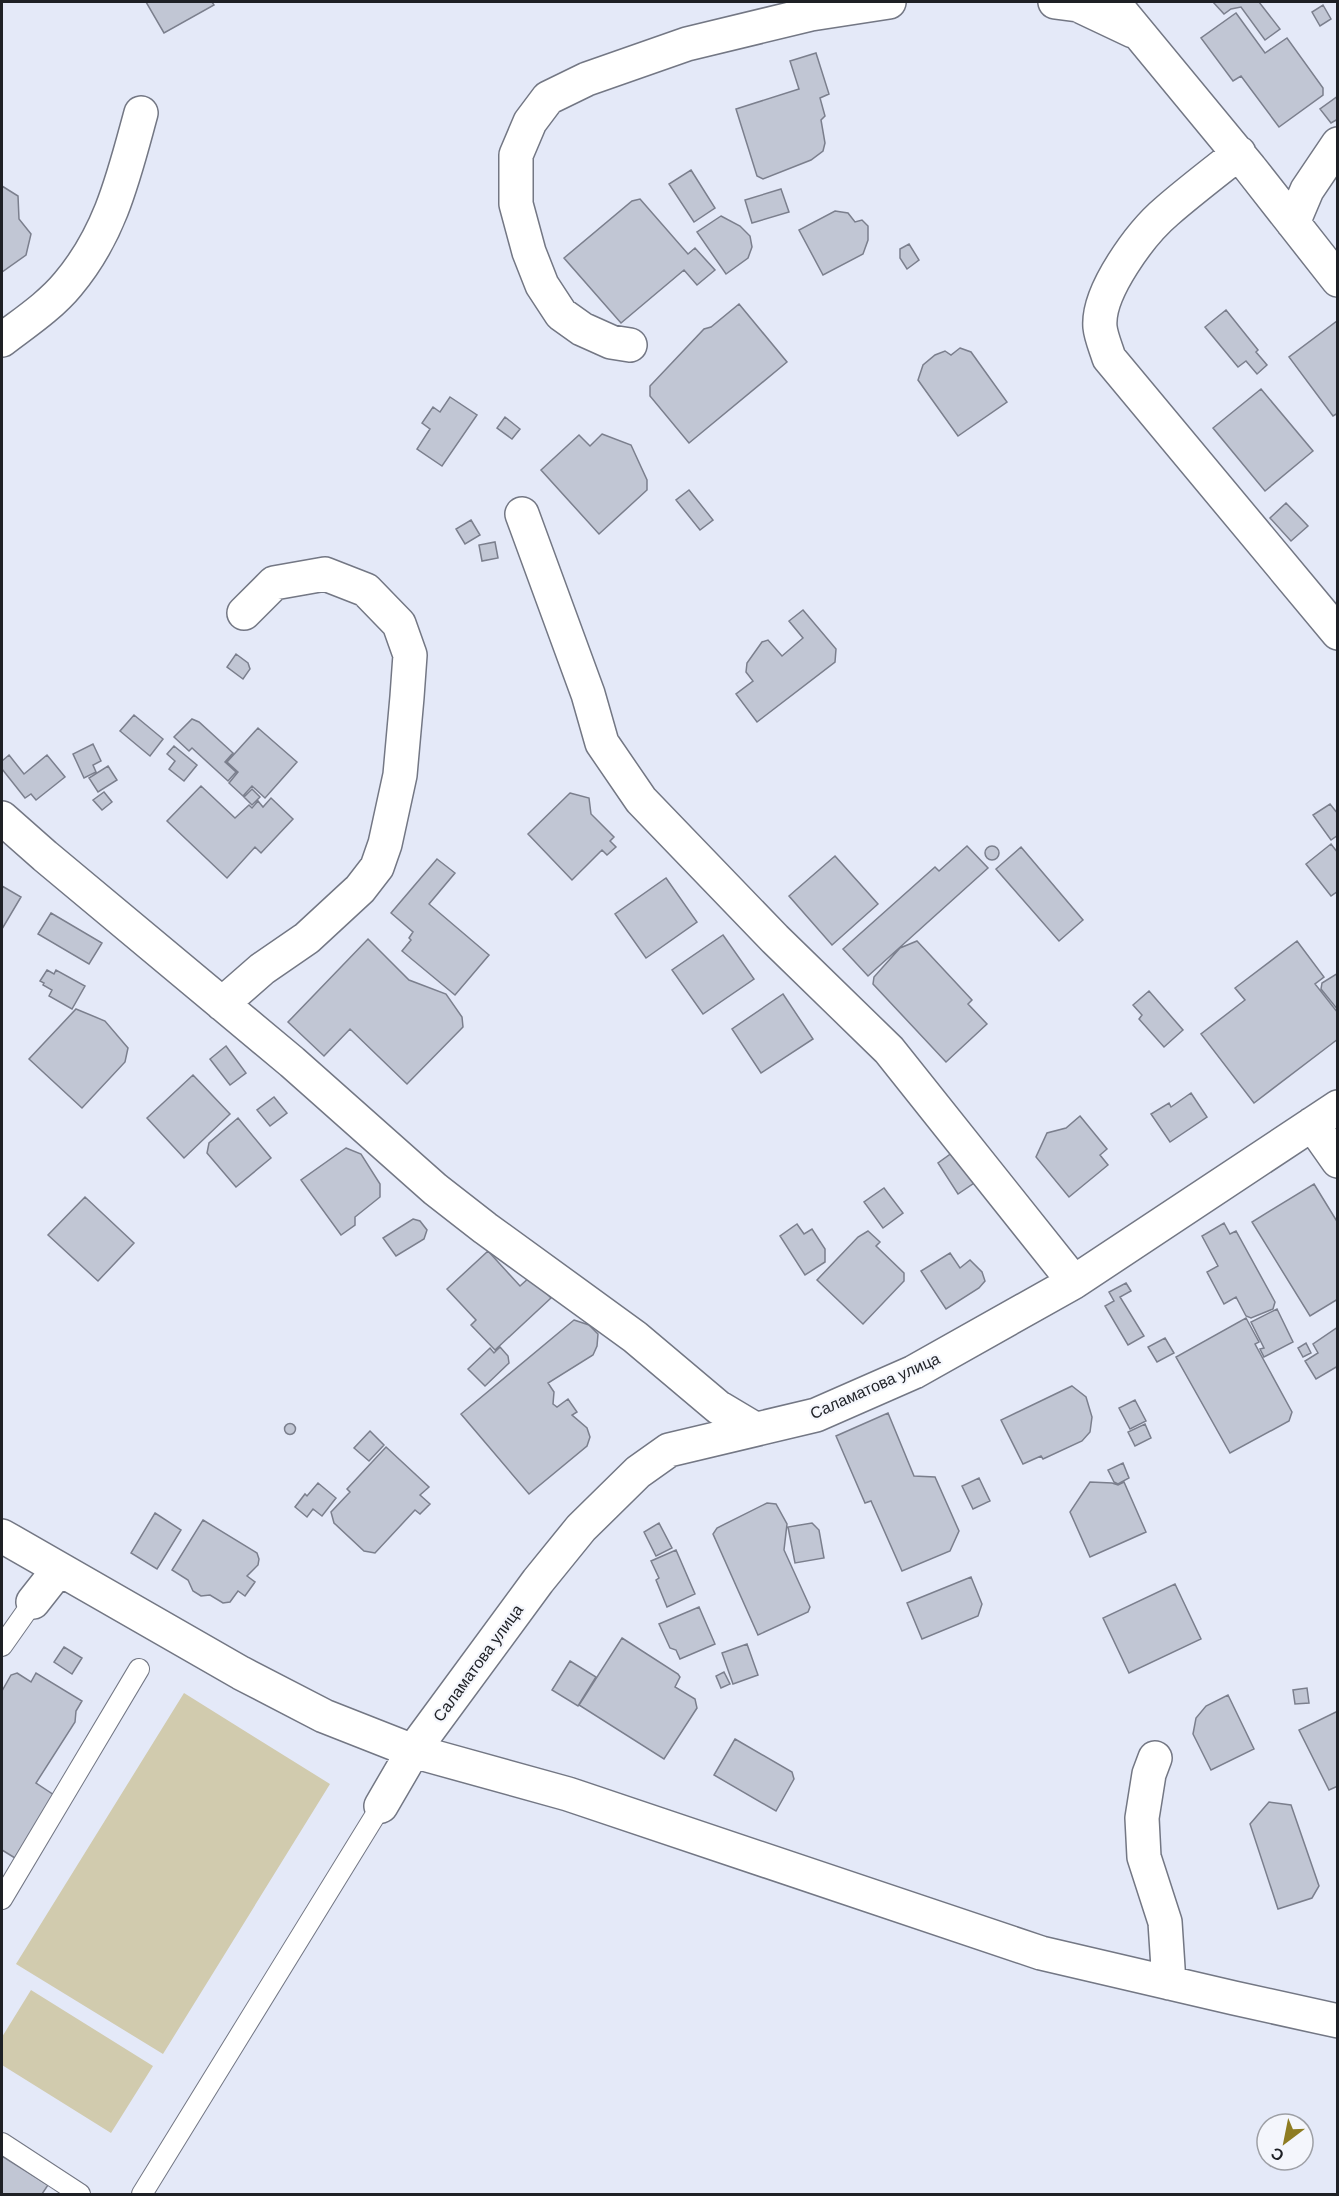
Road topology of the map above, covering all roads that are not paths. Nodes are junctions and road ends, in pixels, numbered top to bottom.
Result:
1 (889, 2) edge
2 (1055, 2) edge
3 (1113, 2) edge
4 (1140, 34) junction
5 (141, 113) dead end
6 (1338, 144) edge
7 (1239, 153) junction
8 (1293, 223) junction
9 (1338, 280) edge
10 (2, 340) edge
11 (630, 345) dead end
12 (522, 514) dead end
13 (244, 613) dead end
14 (1338, 633) edge
15 (2, 818) edge
16 (2, 848) edge
17 (45, 856) junction
18 (222, 1004) junction
19 (1325, 1116) edge
20 (1338, 1161) edge
21 (1074, 1282) junction
22 (755, 1429) junction
23 (2, 1536) edge
24 (59, 1569) junction
25 (33, 1602) joint
26 (2, 1646) edge
27 (140, 1669) dead end
28 (413, 1751) junction
29 (1155, 1758) dead end
30 (381, 1806) joint
31 (2, 1899) edge
32 (1169, 1983) junction
33 (1338, 2020) edge
34 (2, 2143) edge
35 (80, 2194) edge
36 (142, 2194) edge

1 - 11 street
2 - 4 street
3 - 4 street
4 - 7 street
5 - 10 street
6 - 8 street
7 - 8 street
7 - 14 street
8 - 9 street
12 - 21 street
13 - 18 street
15 - 17 street
16 - 17 street
17 - 18 street
18 - 22 street
19 - 20 street
19 - 21 street, Саламатова улица
21 - 22 street, Саламатова улица
22 - 28 street, Саламатова улица
23 - 24 street
24 - 25 street
24 - 28 street
25 - 26 lane
27 - 31 lane
28 - 30 street, Саламатова улица
28 - 32 street
29 - 32 street
30 - 36 lane
32 - 33 street
34 - 35 lane

